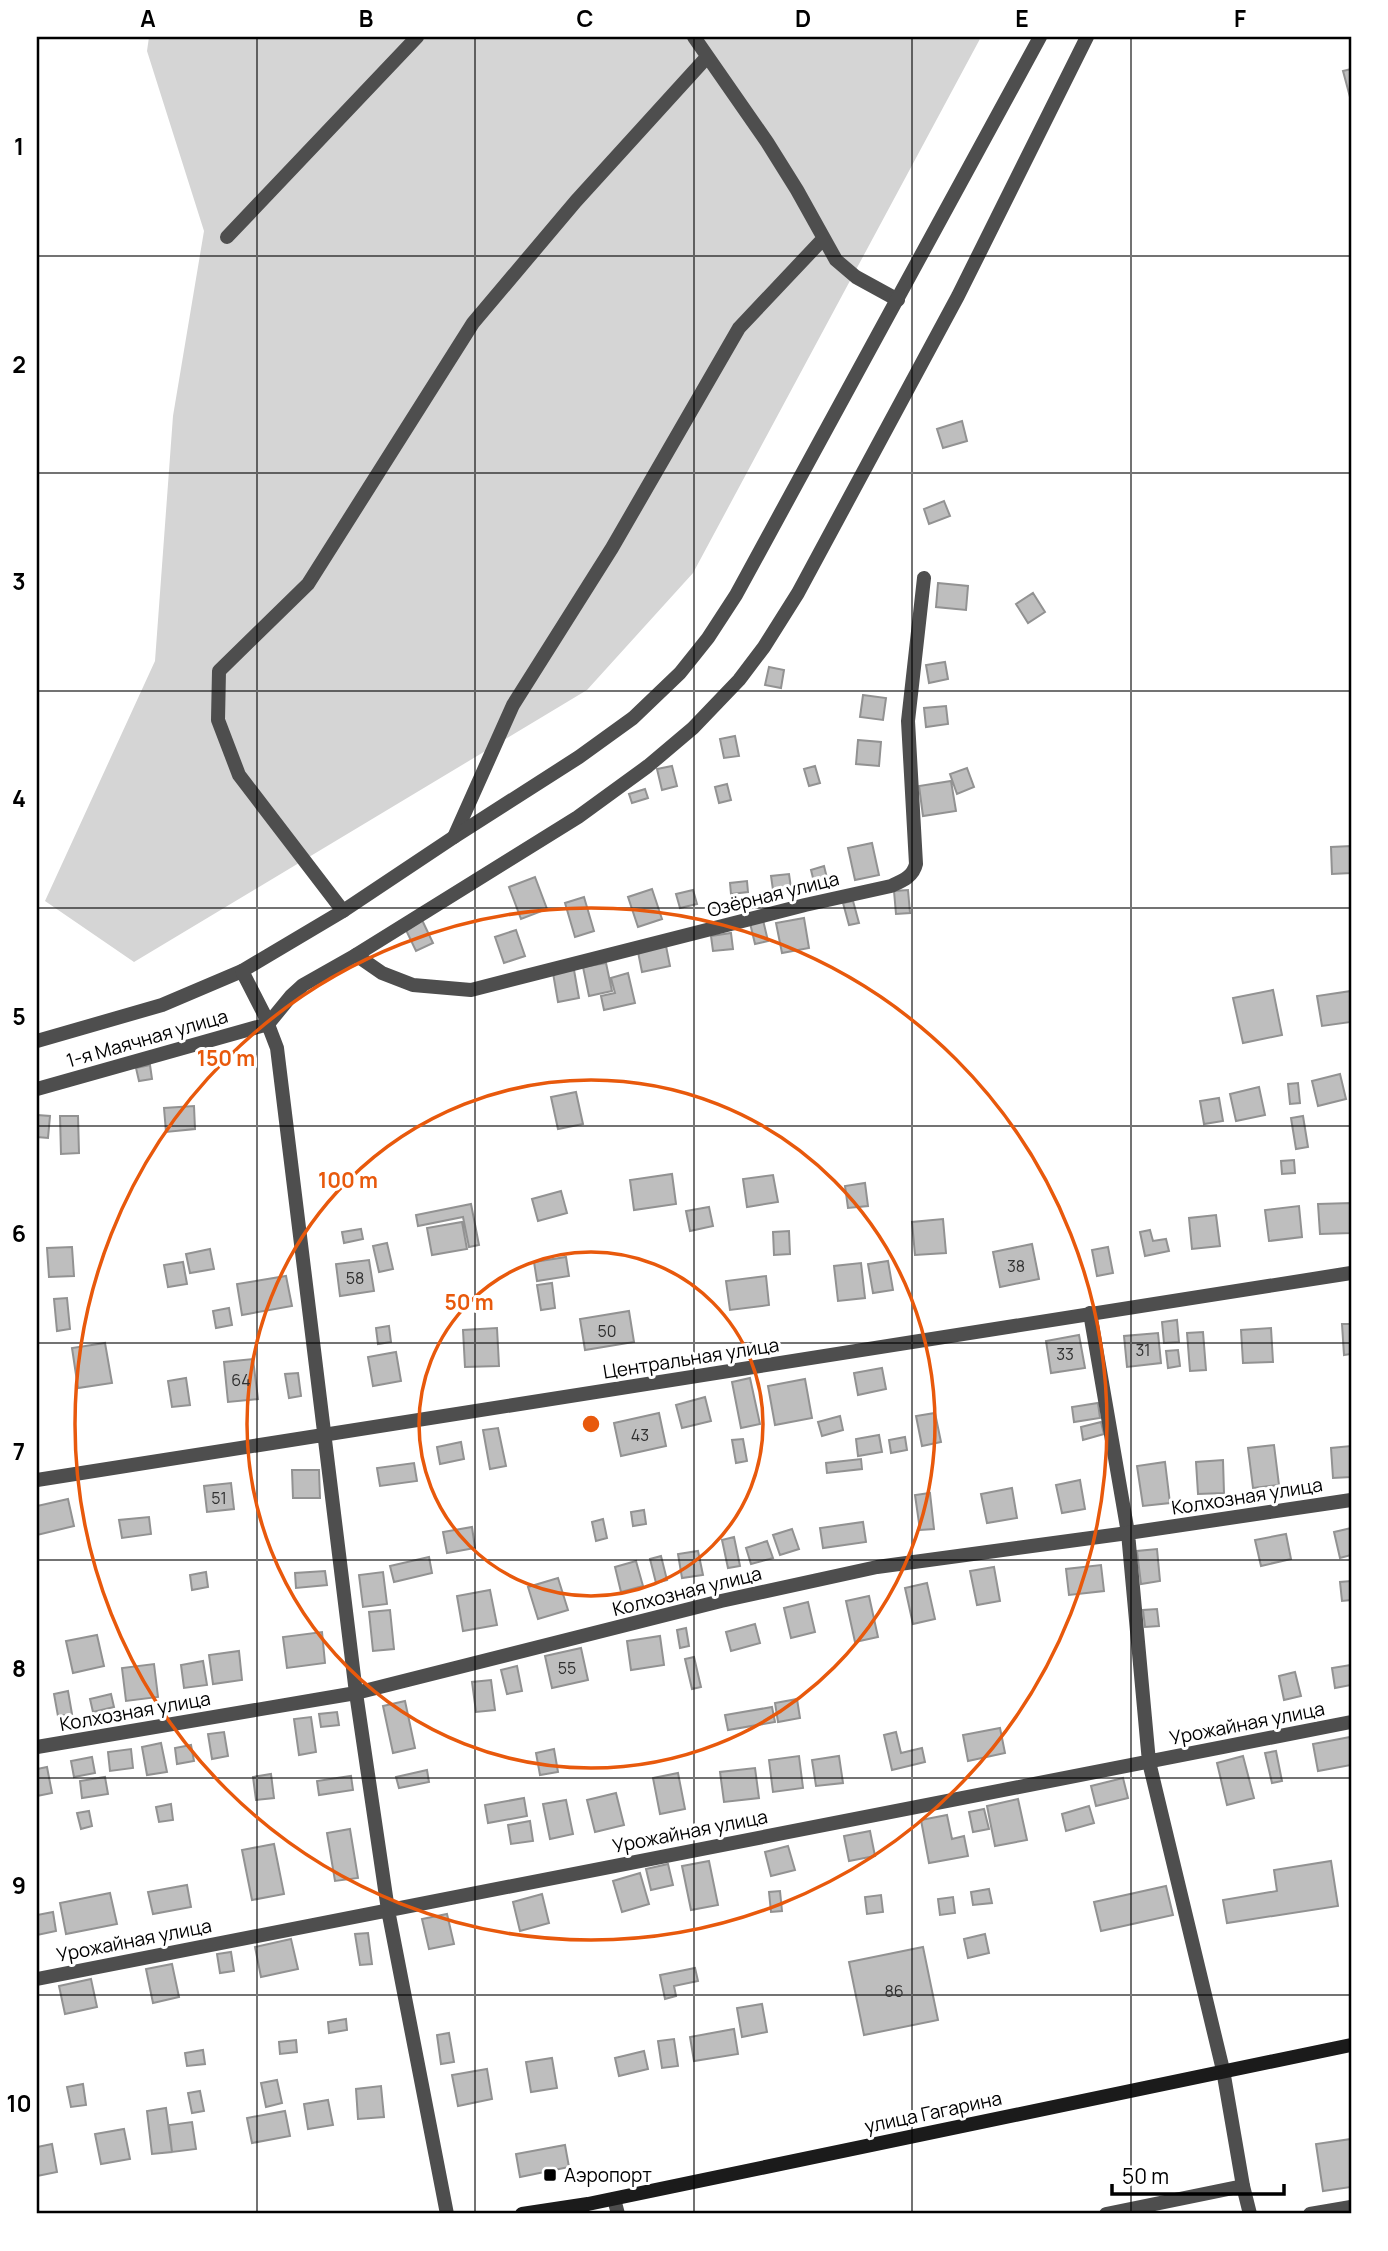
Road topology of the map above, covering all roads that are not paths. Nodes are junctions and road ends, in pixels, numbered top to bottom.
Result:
1 (417, 37) edge
2 (694, 37) edge
3 (1040, 37) edge
4 (1087, 37) edge
5 (707, 57) junction
6 (227, 237) dead end
7 (823, 239) junction
8 (898, 300) junction
9 (923, 578) dead end
10 (454, 836) junction
11 (343, 911) junction
12 (356, 955) junction
13 (242, 971) junction
14 (268, 1024) junction
15 (37, 1041) edge
16 (37, 1088) edge
17 (1351, 1273) edge
18 (1090, 1313) junction
19 (325, 1437) junction
20 (37, 1480) edge
21 (1351, 1500) edge
22 (1128, 1533) junction
23 (356, 1693) junction
24 (1351, 1722) edge
25 (37, 1747) edge
26 (1149, 1762) junction
27 (388, 1910) junction
28 (37, 1979) edge
29 (1351, 2045) edge
30 (1223, 2070) junction
31 (1243, 2186) junction
32 (614, 2199) junction
33 (1351, 2207) edge
34 (447, 2214) edge
35 (522, 2214) edge
36 (618, 2214) edge
37 (1106, 2214) edge
38 (1250, 2214) edge
39 (1310, 2214) edge

1 - 6 street
2 - 5 street
3 - 8 street
4 - 12 street
5 - 7 street
5 - 11 street
7 - 8 street
7 - 10 street
8 - 10 street
9 - 12 street, Озёрная улица
10 - 11 street
11 - 13 street
12 - 14 street
13 - 14 street
13 - 15 street
14 - 16 street, 1-я Маячная улица
14 - 19 street
17 - 18 street, Центральная улица
18 - 19 street, Центральная улица
18 - 22 street
19 - 20 street, Центральная улица
19 - 23 street
21 - 22 street, Колхозная улица
22 - 23 street, Колхозная улица
22 - 26 street
23 - 25 street, Колхозная улица
23 - 27 street
24 - 26 street, Урожайная улица
26 - 27 street, Урожайная улица
26 - 30 street
27 - 28 street, Урожайная улица
27 - 34 street
29 - 30 main road, улица Гагарина
30 - 31 street
30 - 32 main road, улица Гагарина
31 - 37 street
31 - 38 street
32 - 35 main road, улица Гагарина
32 - 36 street
33 - 39 street

